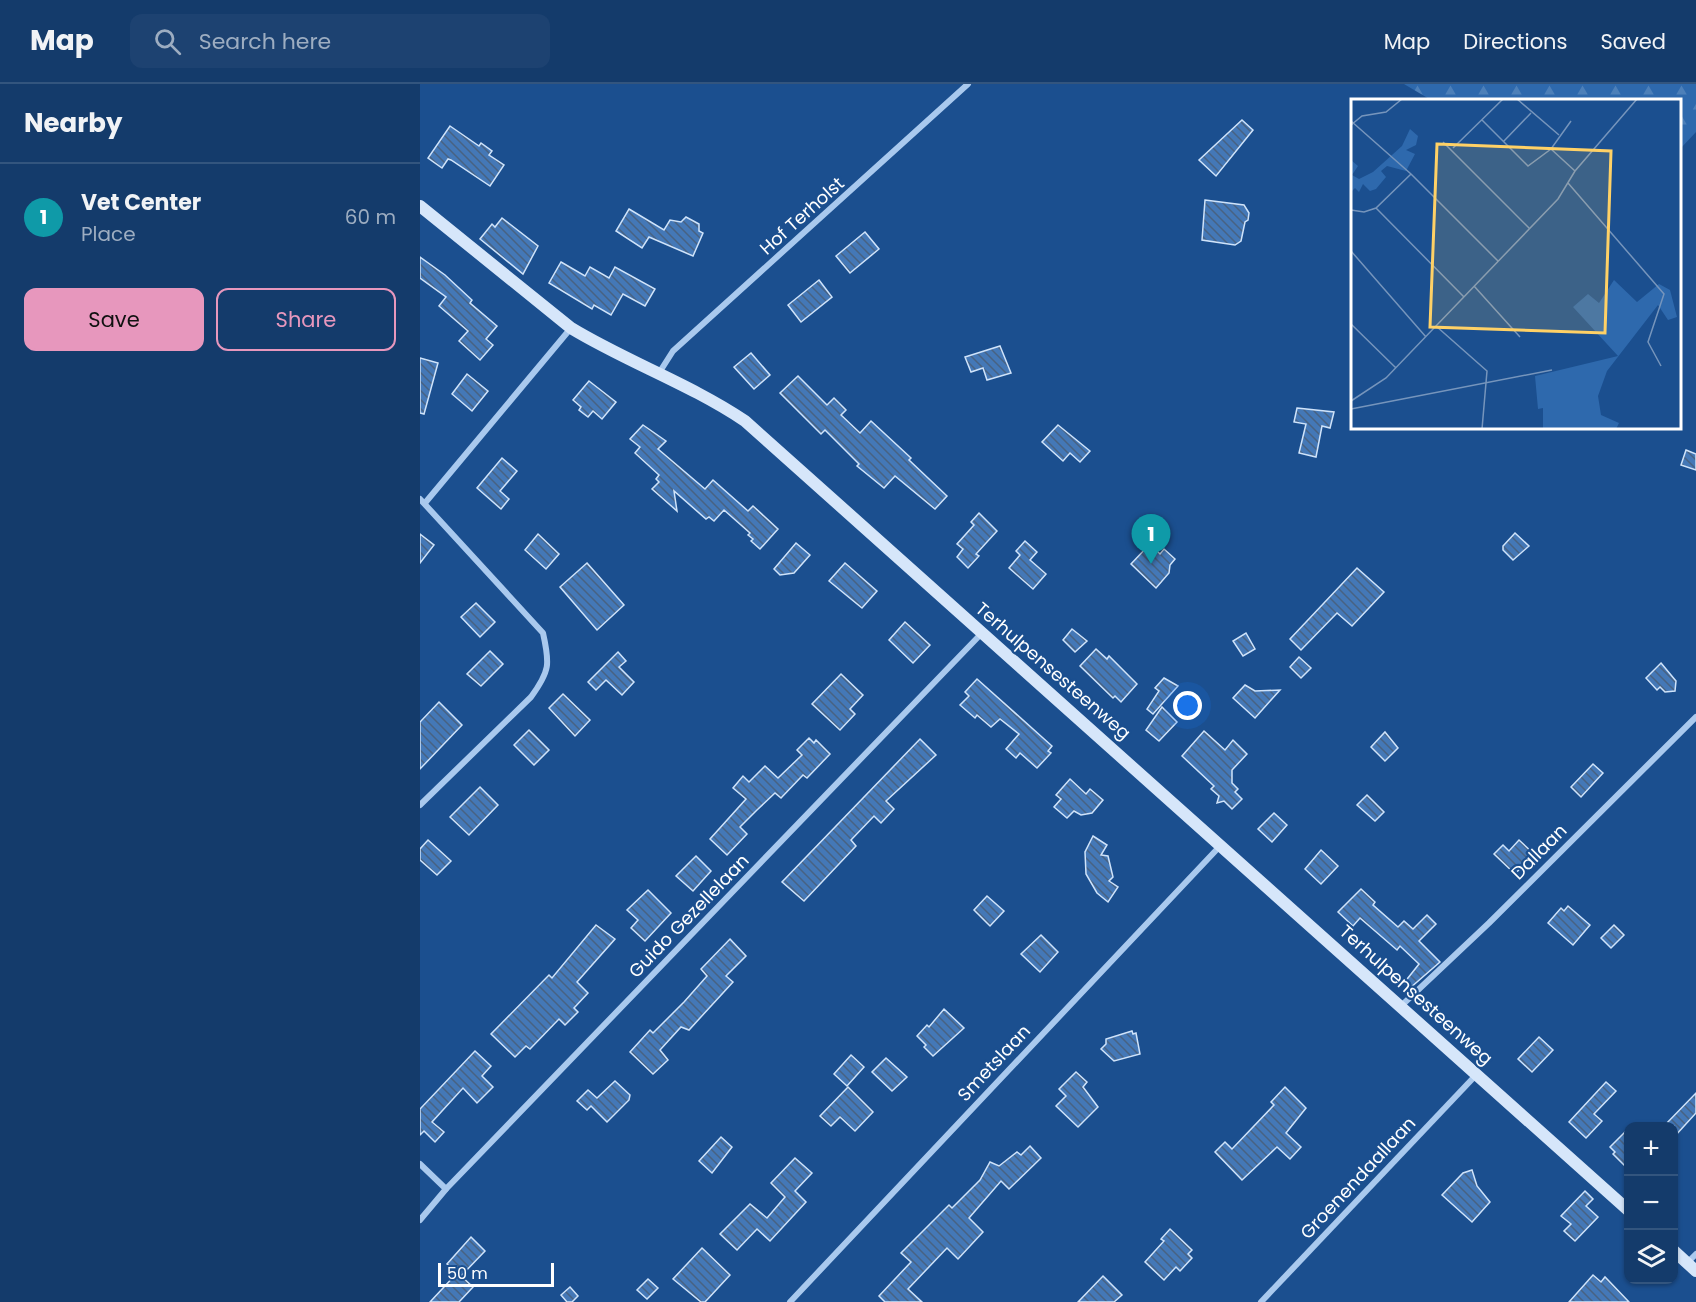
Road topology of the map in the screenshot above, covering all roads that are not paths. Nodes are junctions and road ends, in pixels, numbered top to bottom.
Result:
1 (968, 84) edge
2 (420, 206) edge
3 (571, 328) junction
4 (659, 373) junction
5 (423, 501) edge
6 (981, 634) junction
7 (1696, 717) edge
8 (420, 806) edge
9 (1221, 845) junction
10 (1401, 1006) junction
11 (1477, 1074) junction
12 (420, 1164) edge
13 (446, 1189) junction
14 (1624, 1206) edge
15 (420, 1220) edge
16 (1696, 1254) edge
17 (1678, 1255) edge
18 (1691, 1267) edge
19 (790, 1302) edge
20 (1261, 1302) edge

1 - 4 street, Hof Terholst
2 - 3 main road, Terhulpensesteenweg
3 - 4 main road, Terhulpensesteenweg
3 - 5 street
4 - 6 main road, Terhulpensesteenweg
5 - 8 street
6 - 9 main road, Terhulpensesteenweg
6 - 13 street, Guido Gezellelaan
7 - 10 street, Dallaan
9 - 10 main road, Terhulpensesteenweg
9 - 19 street, Smetslaan
10 - 11 main road, Terhulpensesteenweg
11 - 14 main road, Terhulpensesteenweg
11 - 20 street, Groenendaallaan
12 - 13 street
13 - 15 street, Guido Gezellelaan
16 - 18 street
17 - 18 main road

